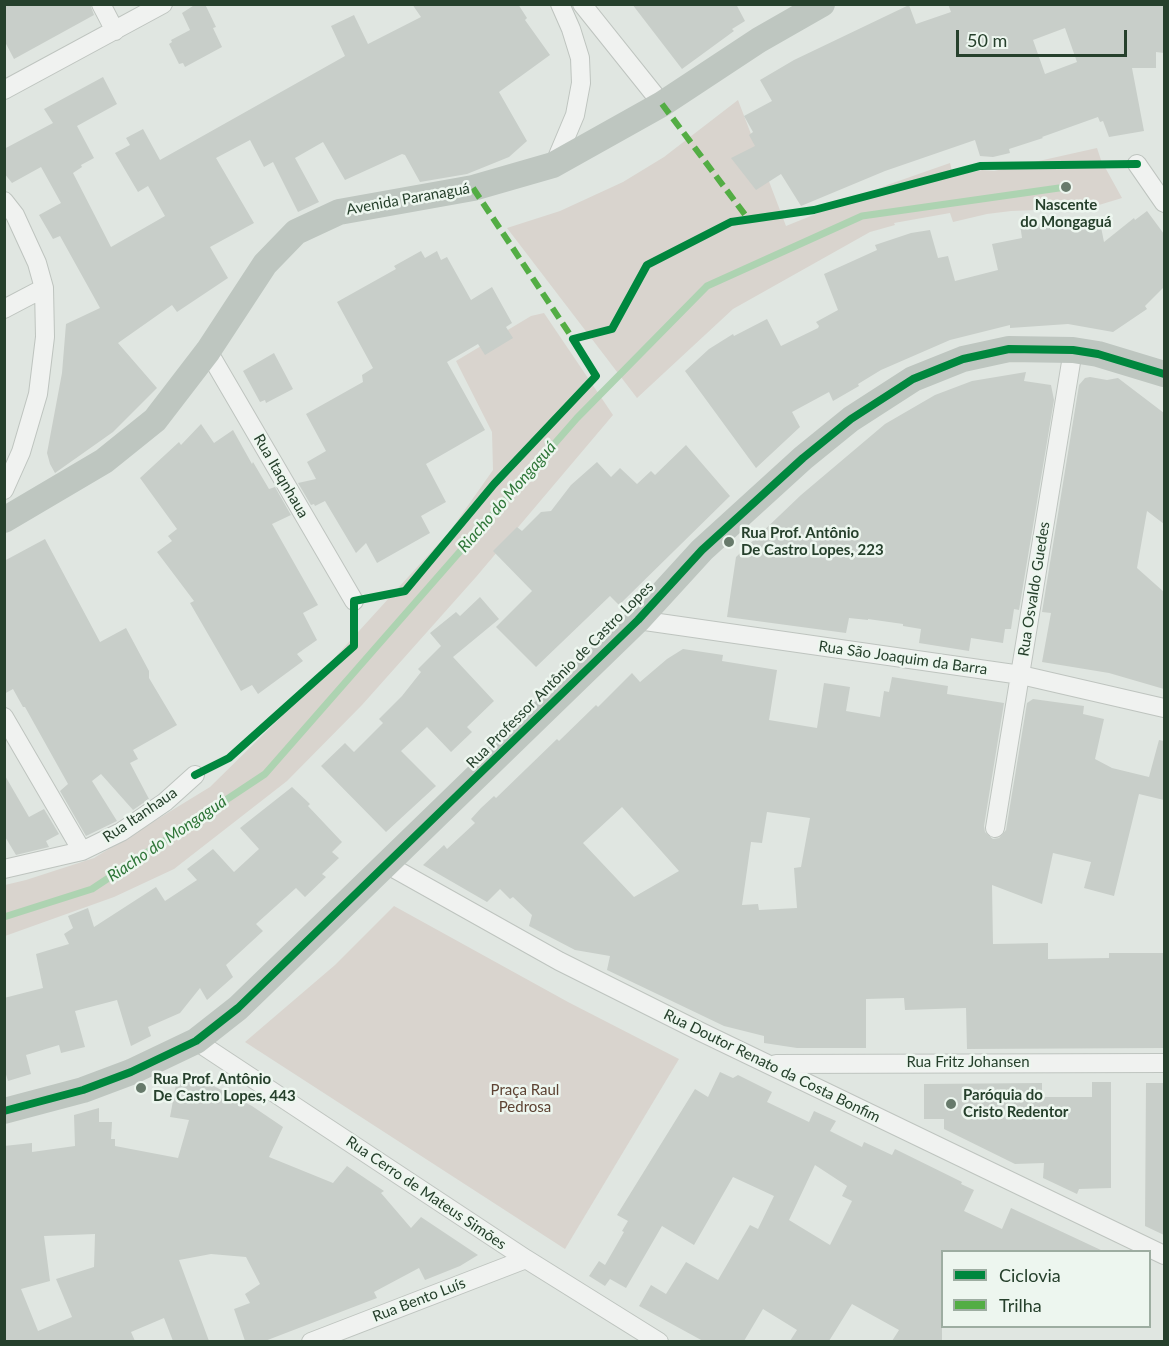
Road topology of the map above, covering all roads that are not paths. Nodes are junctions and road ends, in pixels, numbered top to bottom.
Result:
1 (101, 4) edge
2 (163, 4) edge
3 (560, 4) edge
4 (582, 4) edge
5 (822, 4) edge
6 (115, 31) junction
7 (4, 90) edge
8 (662, 104) junction
9 (1137, 164) dead end
10 (554, 165) junction
11 (4, 201) edge
12 (1164, 203) edge
13 (44, 288) junction
14 (4, 309) edge
15 (1073, 350) junction
16 (208, 351) junction
17 (1164, 374) edge
18 (4, 490) edge
19 (4, 520) edge
20 (354, 601) dead end
21 (638, 620) junction
22 (1021, 675) junction
23 (1164, 708) edge
24 (4, 717) edge
25 (195, 775) dead end
26 (995, 828) dead end
27 (82, 851) junction
28 (386, 864) junction
29 (4, 869) edge
30 (196, 1041) junction
31 (1164, 1063) edge
32 (771, 1064) junction
33 (4, 1111) edge
34 (1164, 1256) edge
35 (526, 1259) junction
36 (311, 1341) edge
37 (659, 1341) edge

1 - 6 street
2 - 6 street
3 - 10 street
4 - 8 street
5 - 8 main road, Avenida Paranaguá
6 - 7 street
8 - 10 main road, Avenida Paranaguá
9 - 12 street
10 - 16 main road, Avenida Paranaguá
11 - 13 street
13 - 14 street
13 - 18 street
15 - 17 main road, Rua Professor Antônio de Castro Lopes
15 - 21 main road, Rua Professor Antônio de Castro Lopes
15 - 22 street, Rua Osvaldo Guedes
16 - 19 main road, Avenida Paranaguá
16 - 20 street, Rua Itaqnhaua
21 - 22 street, Rua São Joaquim da Barra
21 - 28 main road, Rua Professor Antônio de Castro Lopes
22 - 23 street, Rua São Joaquim da Barra
22 - 26 street, Rua Osvaldo Guedes
24 - 27 street
25 - 27 street, Rua Itanhaua
27 - 29 street, Rua Itanhaua
28 - 30 main road, Rua Professor Antônio de Castro Lopes
28 - 32 street, Rua Doutor Renato da Costa Bonfim
30 - 33 main road, Rua Professor Antônio de Castro Lopes
30 - 35 street, Rua Cerro de Mateus Simões
31 - 32 street, Rua Fritz Johansen
32 - 34 street, Rua Doutor Renato da Costa Bonfim
35 - 36 street, Rua Bento Luís
35 - 37 street, Rua Cerro de Mateus Simões

